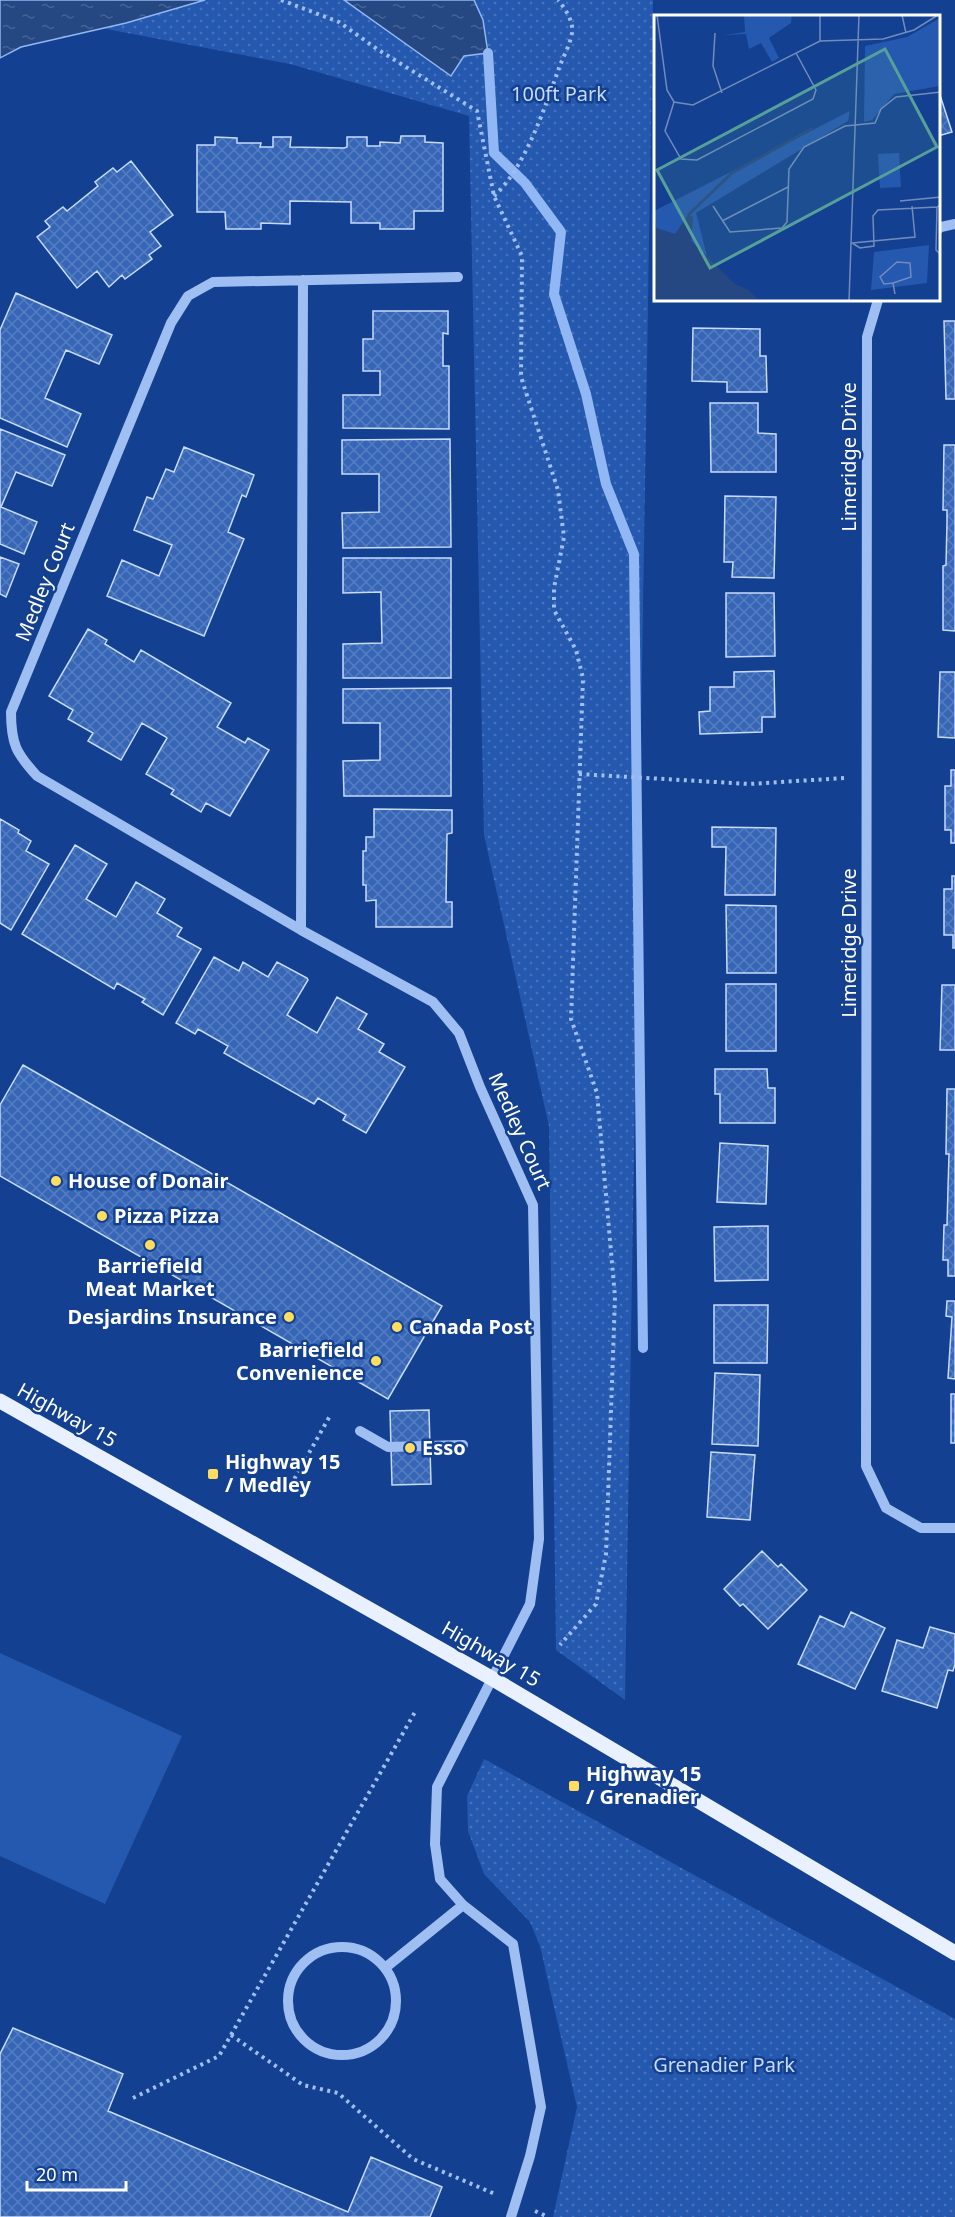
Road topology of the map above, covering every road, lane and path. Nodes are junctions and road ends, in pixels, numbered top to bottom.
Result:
1 (281, 0) edge
2 (558, 0) edge
3 (494, 196) junction
4 (955, 224) edge
5 (940, 228) edge
6 (458, 277) dead end
7 (303, 280) junction
8 (877, 302) edge
9 (579, 774) junction
10 (867, 777) junction
11 (301, 930) junction
12 (0, 1401) edge
13 (331, 1414) dead end
14 (360, 1431) dead end
15 (464, 1445) dead end
16 (286, 1492) dead end
17 (955, 1528) edge
18 (560, 1645) dead end
19 (493, 1679) junction
20 (415, 1712) dead end
21 (463, 1905) junction
22 (955, 1953) edge
23 (385, 1968) junction
24 (231, 2035) junction
25 (132, 2098) dead end
26 (517, 2203) junction
27 (511, 2217) edge

1 - 3 path
2 - 3 path
3 - 9 path
4 - 5 street
6 - 7 street, Medley Court
7 - 11 street
7 - 11 street, Medley Court
8 - 10 street, Limeridge Drive
9 - 10 path
9 - 18 path
10 - 17 street, Limeridge Drive
11 - 19 street, Medley Court
12 - 19 main road, Highway 15
13 - 16 path
14 - 15 street
19 - 21 street, Medley Court
19 - 22 main road, Highway 15
20 - 24 path
21 - 23 street
21 - 26 street, Medley Court
23 - 23 street
24 - 25 path
24 - 26 path
26 - 27 street, Medley Court

